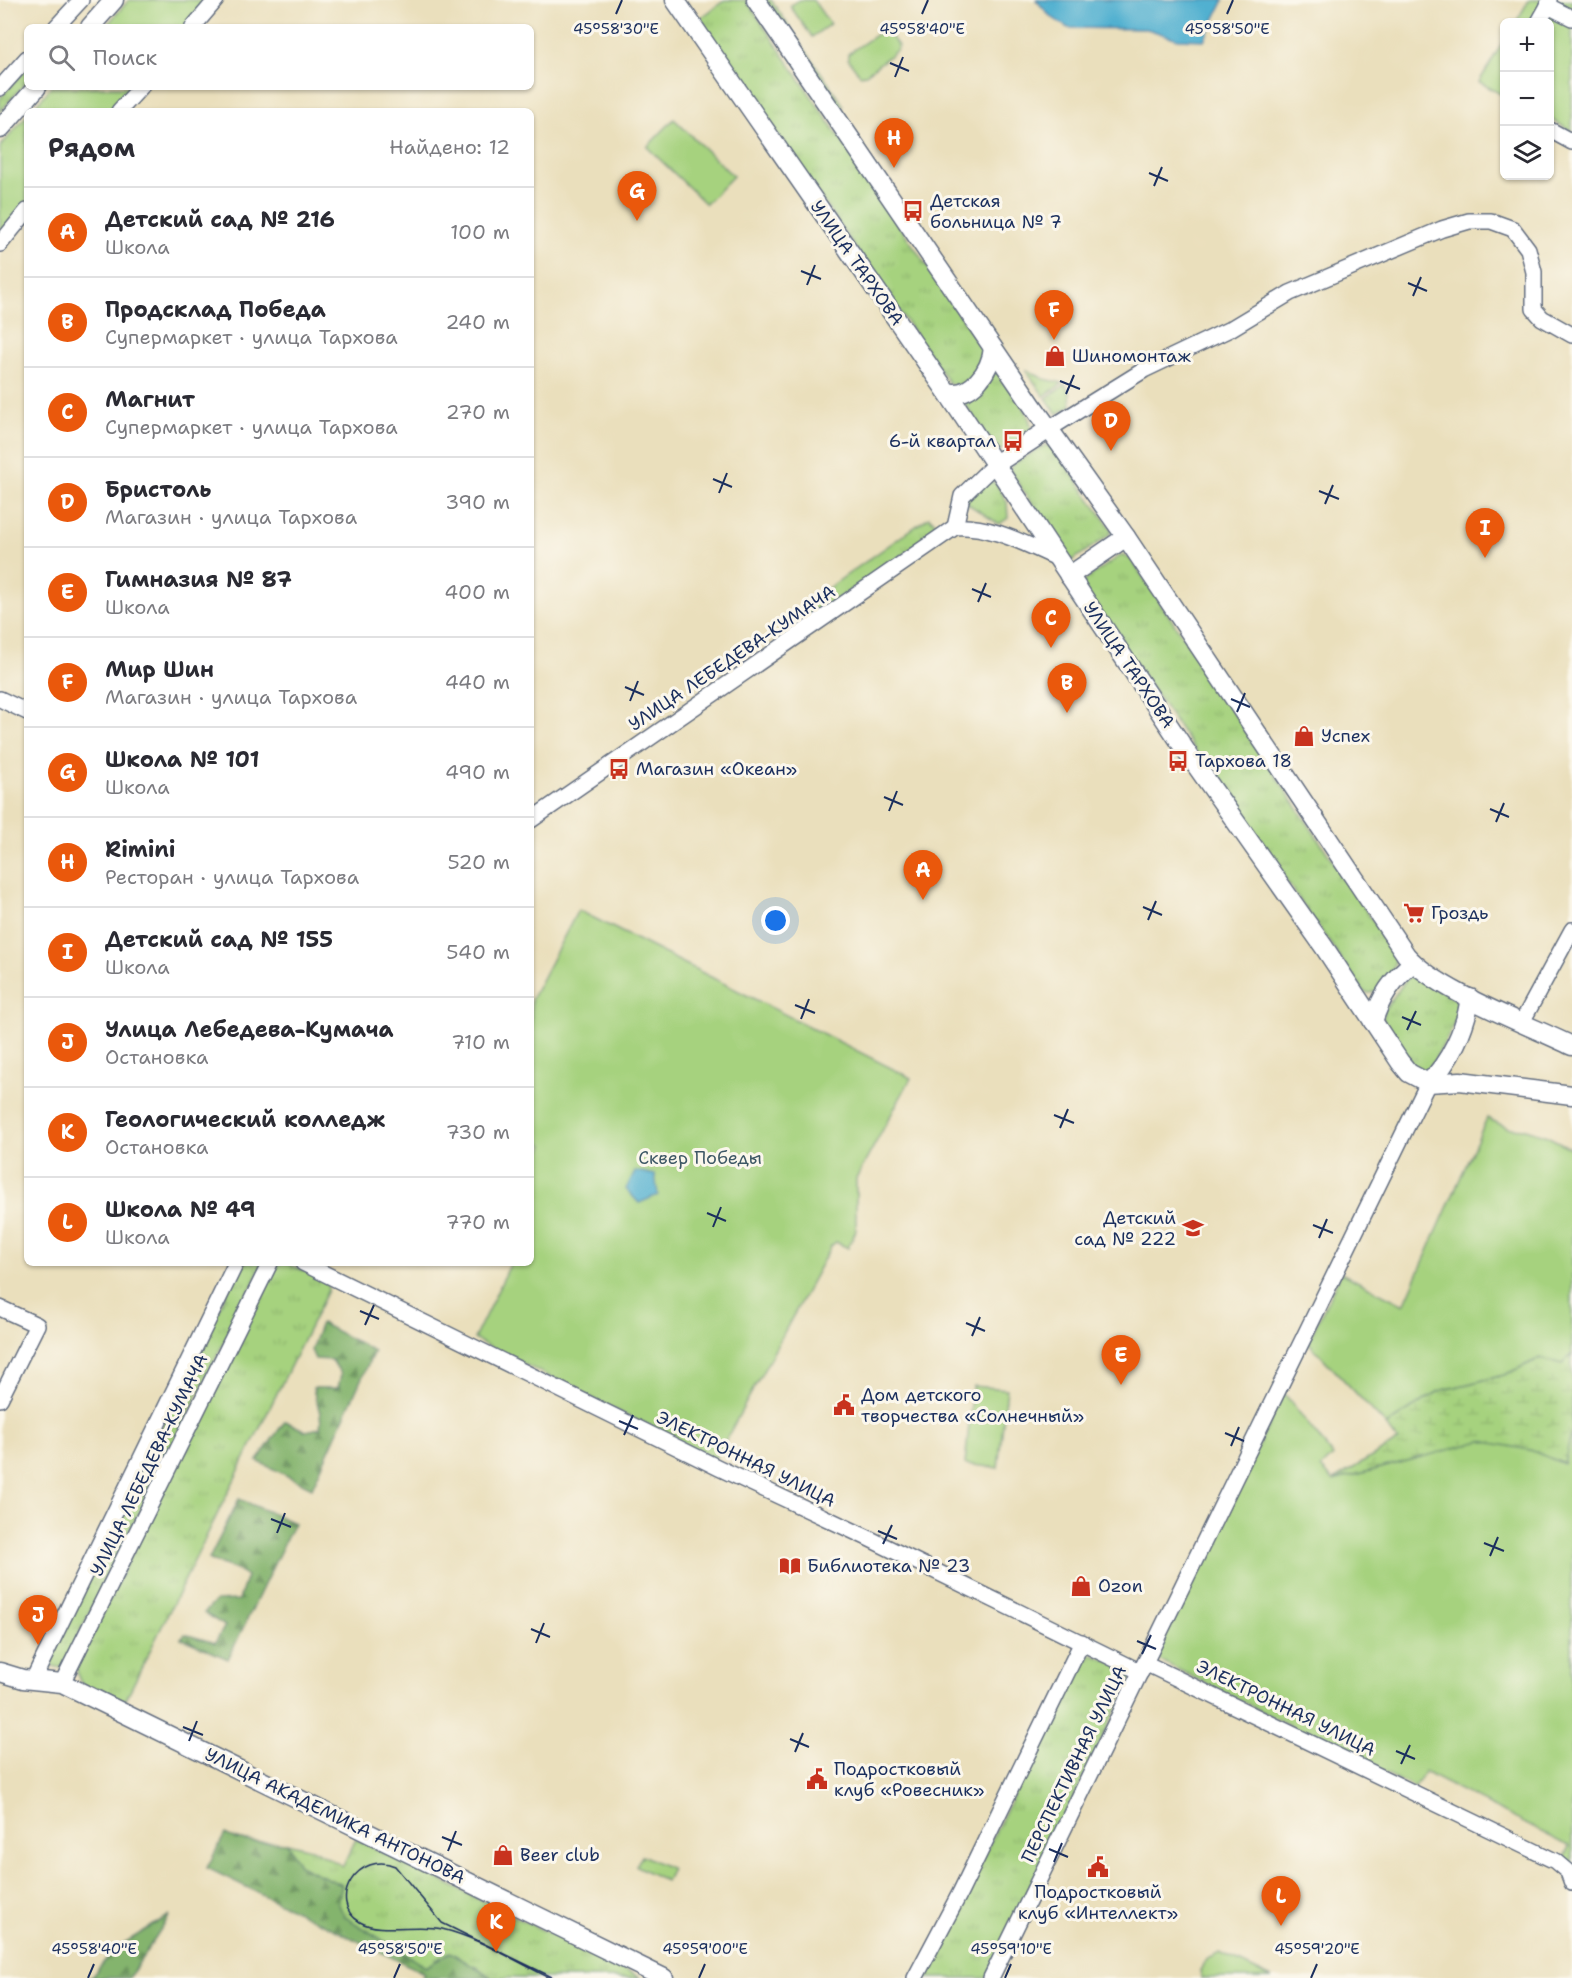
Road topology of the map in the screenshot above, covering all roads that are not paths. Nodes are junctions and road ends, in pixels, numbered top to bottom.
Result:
1 (81, 0) edge
2 (114, 0) edge
3 (216, 0) edge
4 (675, 0) edge
5 (756, 0) edge
6 (1549, 3) edge
7 (1541, 18) edge
8 (1572, 18) edge
9 (59, 24) edge
10 (93, 24) edge
11 (196, 24) edge
12 (24, 61) edge
13 (0, 88) edge
14 (34, 90) edge
15 (138, 90) edge
16 (122, 108) edge
17 (0, 129) edge
18 (1554, 132) edge
19 (1572, 142) edge
20 (24, 215) edge
21 (0, 244) edge
22 (1572, 335) edge
23 (993, 348) junction
24 (946, 392) junction
25 (1049, 429) junction
26 (994, 465) junction
27 (955, 527) junction
28 (1126, 537) junction
29 (1055, 556) junction
30 (1069, 576) junction
31 (0, 699) edge
32 (24, 711) edge
33 (534, 818) edge
34 (1572, 930) edge
35 (1413, 963) junction
36 (1470, 998) junction
37 (1374, 1022) junction
38 (1522, 1022) junction
39 (1572, 1046) edge
40 (1428, 1083) junction
41 (1570, 1093) edge
42 (235, 1266) edge
43 (269, 1266) edge
44 (309, 1266) edge
45 (0, 1308) edge
46 (0, 1399) edge
47 (1082, 1642) junction
48 (1144, 1667) junction
49 (0, 1671) edge
50 (33, 1680) junction
51 (62, 1683) junction
52 (1570, 1878) edge
53 (664, 1978) edge
54 (915, 1978) edge
55 (991, 1978) edge

1 - 9 street
2 - 10 main road
3 - 11 street
4 - 24 main road, УЛИЦА ТАРХОВА
5 - 23 main road
6 - 7 street
6 - 8 street
12 - 13 street
14 - 17 main road
15 - 16 street
18 - 19 street
20 - 21 street
22 - 25 street
23 - 24 main road
23 - 25 main road
24 - 26 main road, УЛИЦА ТАРХОВА
25 - 26 main road
25 - 28 main road
26 - 27 street
26 - 29 main road, УЛИЦА ТАРХОВА
27 - 29 street
27 - 33 street, УЛИЦА ЛЕБЕДЕВА-КУМАЧА
28 - 30 main road
28 - 35 main road
29 - 30 main road, УЛИЦА ТАРХОВА
30 - 37 main road, УЛИЦА ТАРХОВА
31 - 32 street
34 - 38 street
35 - 36 main road
35 - 37 main road
36 - 38 main road
36 - 40 main road
37 - 40 main road, УЛИЦА ТАРХОВА
38 - 39 main road
40 - 41 main road
40 - 48 street, ПЕРСПЕКТИВНАЯ УЛИЦА
42 - 50 street, УЛИЦА ЛЕБЕДЕВА-КУМАЧА
43 - 51 street, УЛИЦА ЛЕБЕДЕВА-КУМАЧА
44 - 47 street, ЭЛЕКТРОННАЯ УЛИЦА
45 - 46 street
47 - 48 street, ЭЛЕКТРОННАЯ УЛИЦА
47 - 54 street
48 - 52 street, ЭЛЕКТРОННАЯ УЛИЦА
48 - 55 street, ПЕРСПЕКТИВНАЯ УЛИЦА
49 - 50 main road, УЛИЦА АКАДЕМИКА АНТОНОВА
50 - 51 main road, УЛИЦА АКАДЕМИКА АНТОНОВА
51 - 53 main road, УЛИЦА АКАДЕМИКА АНТОНОВА

